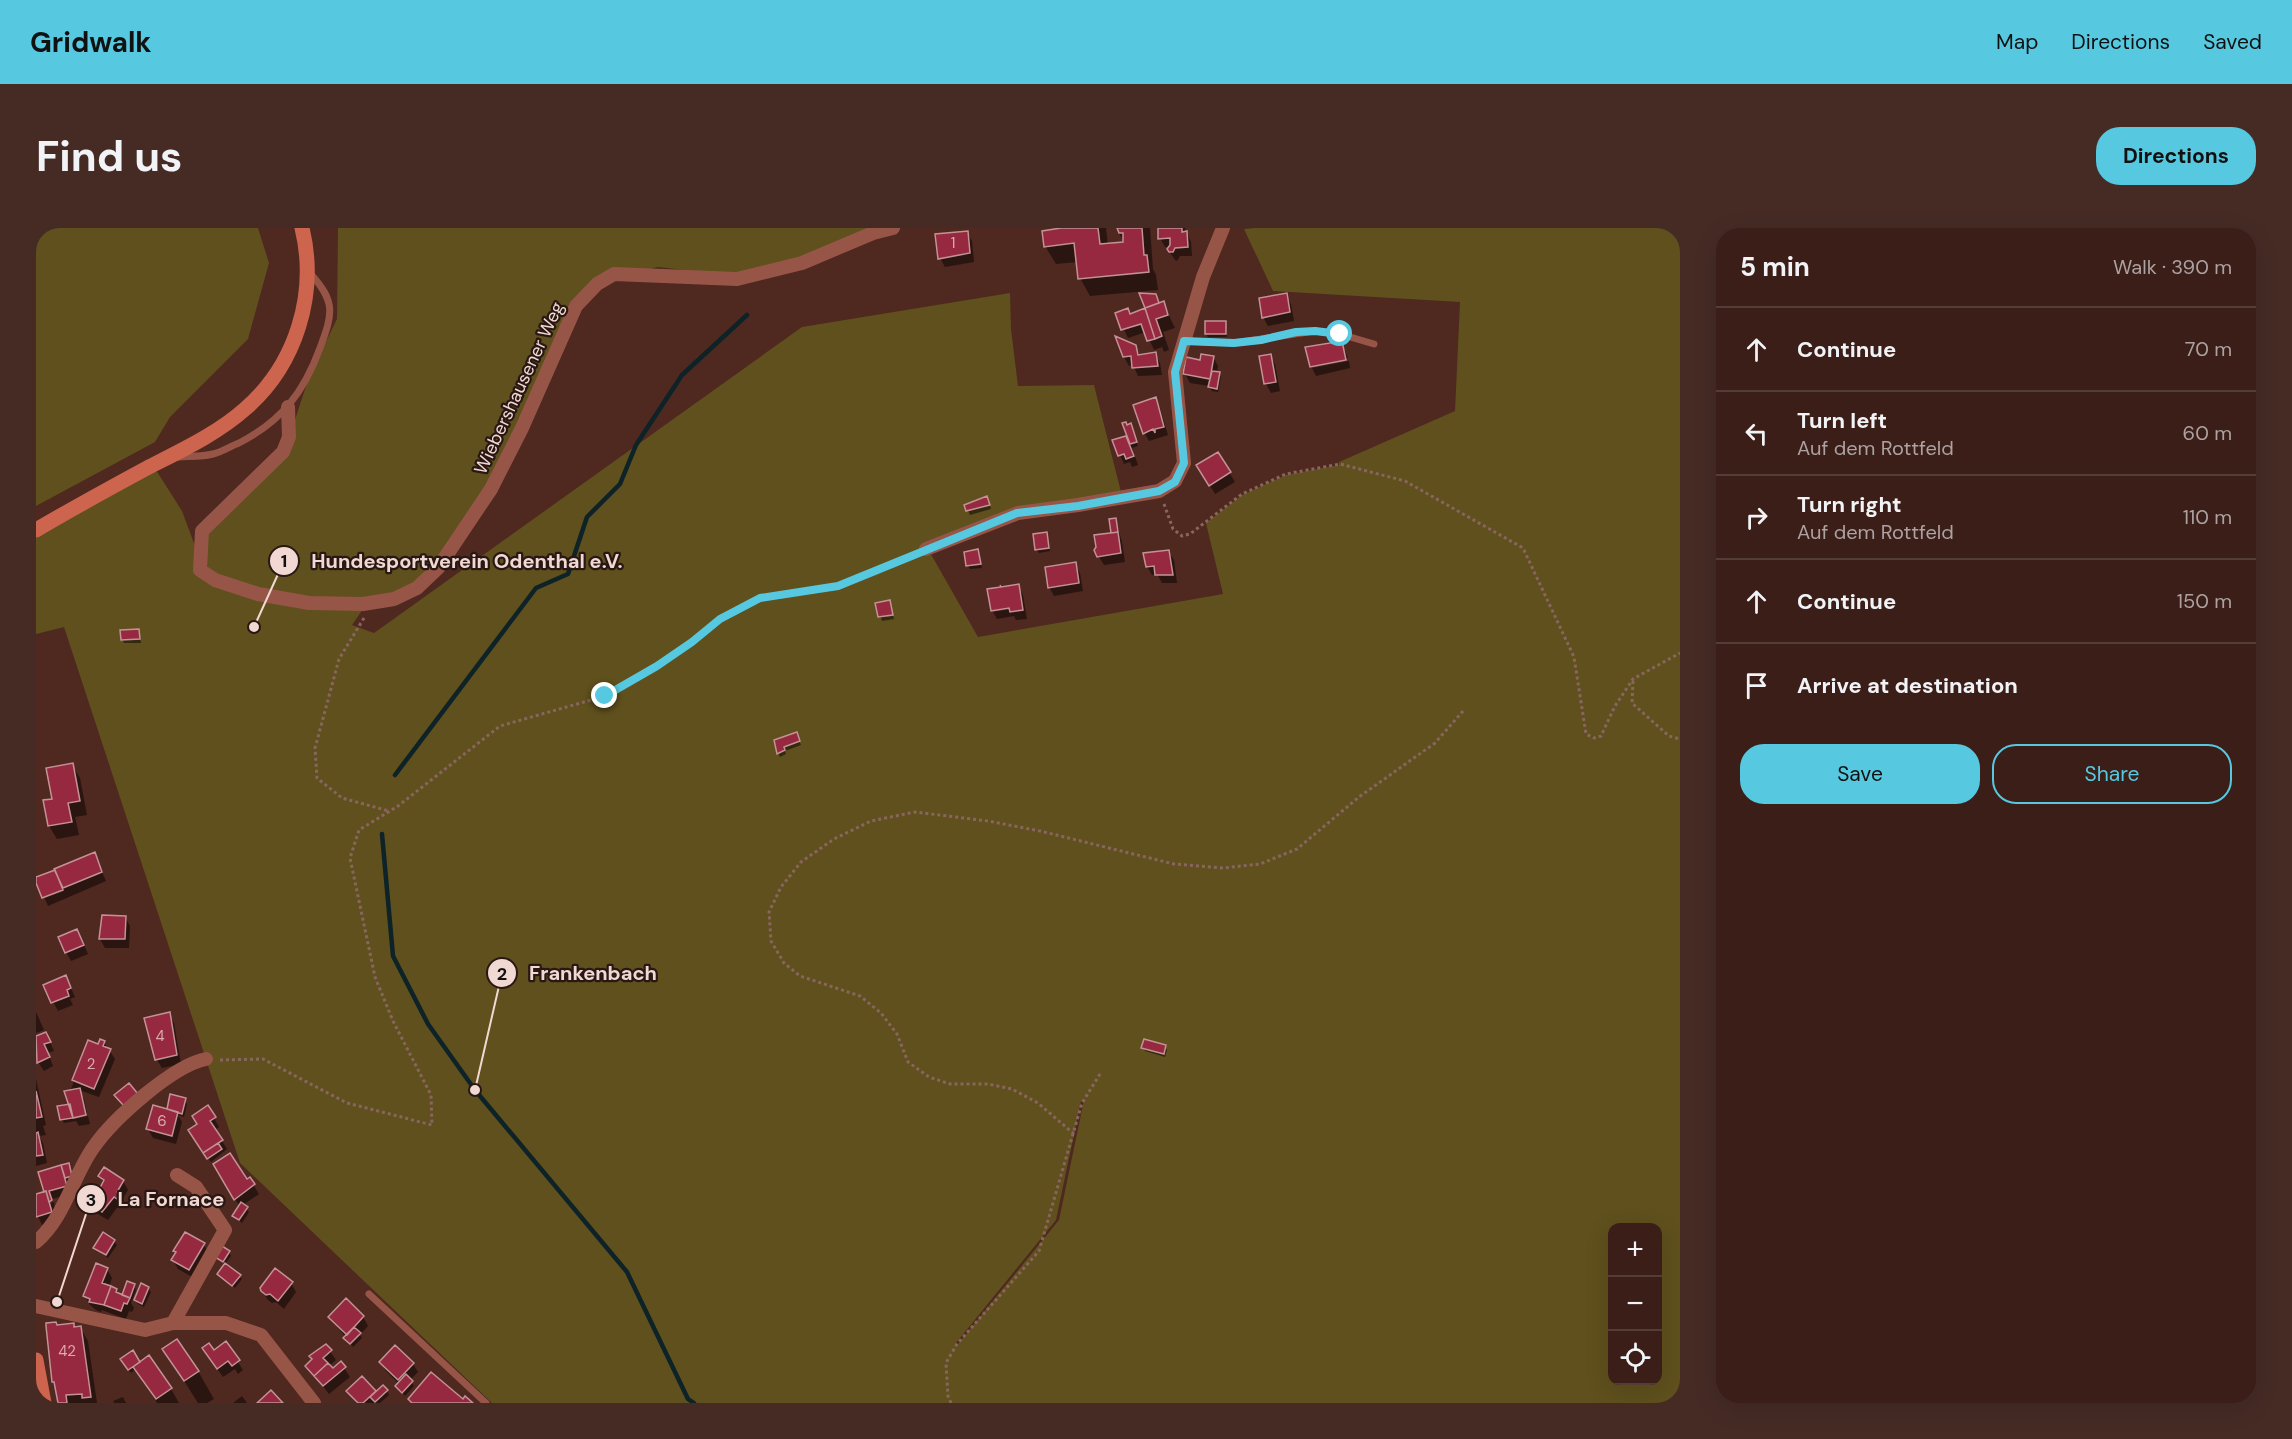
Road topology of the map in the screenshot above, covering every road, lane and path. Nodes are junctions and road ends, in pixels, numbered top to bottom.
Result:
1 (302, 228) edge
2 (893, 228) edge
3 (1223, 228) edge
4 (308, 271) junction
5 (1184, 341) junction
6 (1374, 344) dead end
7 (288, 407) junction
8 (165, 459) junction
9 (1159, 491) junction
10 (36, 530) edge
11 (926, 549) joint
12 (380, 601) junction
13 (1680, 653) edge
14 (1633, 679) junction
15 (1464, 710) dead end
16 (1680, 739) edge
17 (390, 811) junction
18 (206, 1059) joint
19 (1100, 1074) dead end
20 (1074, 1134) junction
21 (177, 1175) dead end
22 (36, 1242) edge
23 (369, 1294) dead end
24 (36, 1306) edge
25 (173, 1323) junction
26 (36, 1360) edge
27 (44, 1403) edge
28 (314, 1403) edge
29 (486, 1403) edge
30 (951, 1403) edge

1 - 4 main road
2 - 12 street, Wiebershausener Weg
3 - 5 street
4 - 7 lane
4 - 8 main road
5 - 6 lane
5 - 9 street
7 - 8 lane
7 - 12 street, Wiebershausener Weg
8 - 10 main road
9 - 11 street
9 - 14 path
11 - 17 path
12 - 17 path
13 - 14 path
14 - 16 path
15 - 20 path
17 - 18 path
18 - 22 street
19 - 20 path
20 - 30 path
21 - 25 street
23 - 29 lane
24 - 25 street
25 - 28 street
26 - 27 main road

